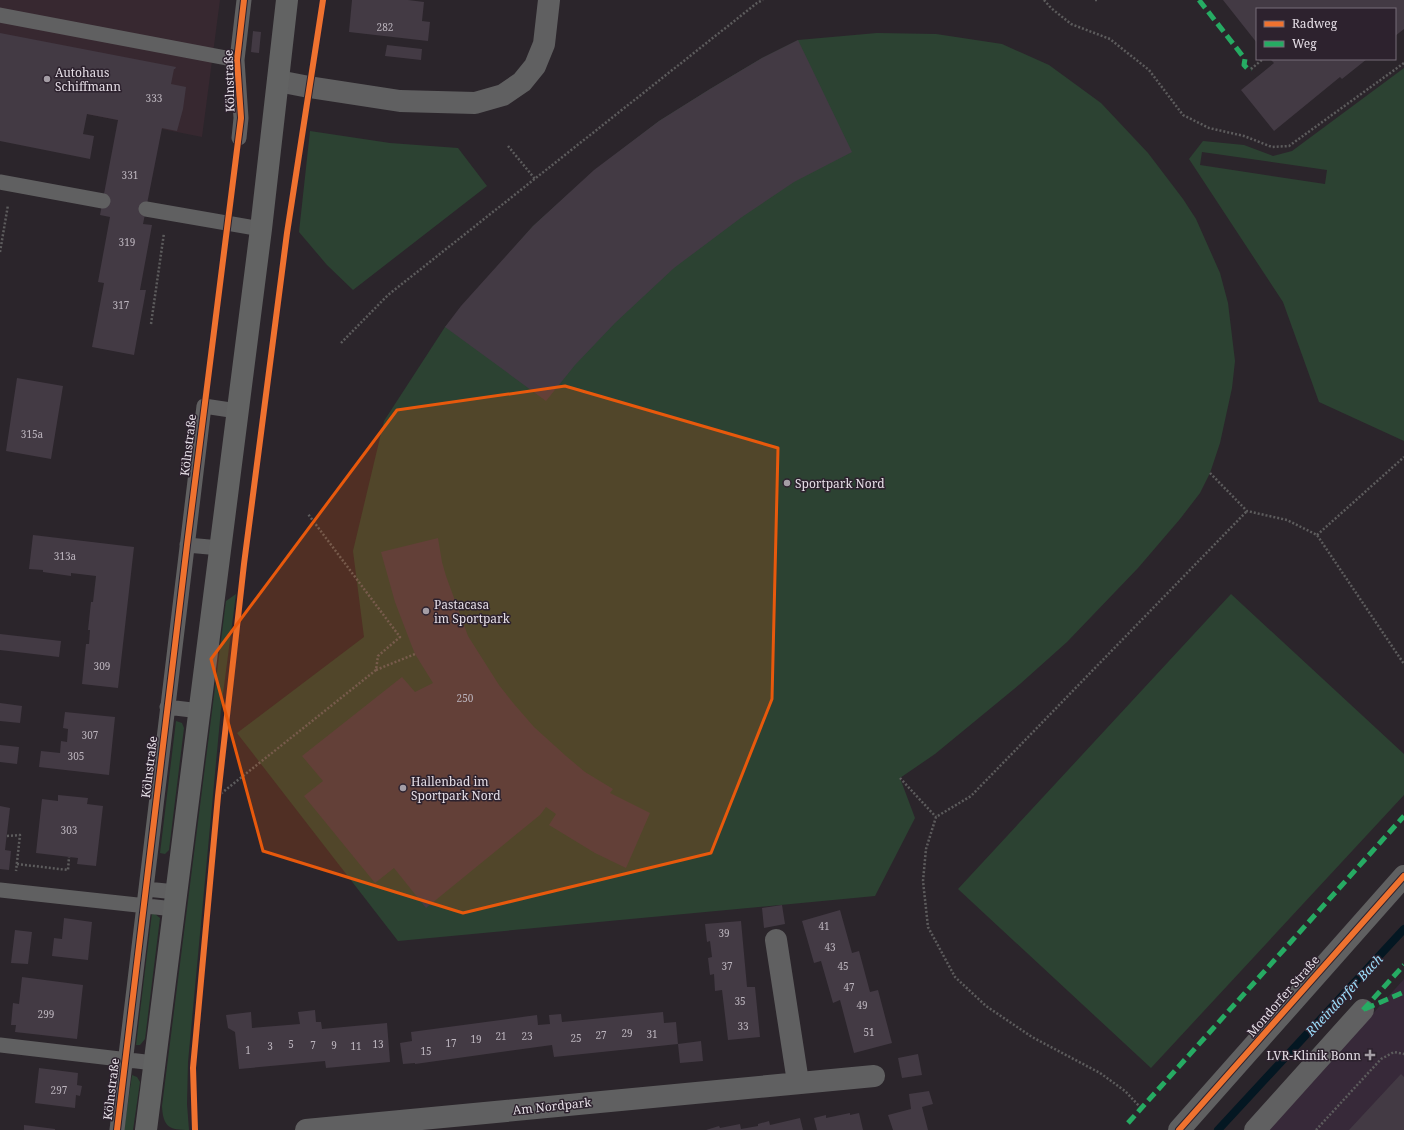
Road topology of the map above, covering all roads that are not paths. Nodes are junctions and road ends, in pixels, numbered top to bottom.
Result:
1 (244, 0) edge
2 (287, 0) edge
3 (550, 0) edge
4 (0, 15) edge
5 (237, 60) junction
6 (278, 81) junction
7 (239, 138) dead end
8 (6, 184) edge
9 (103, 201) dead end
10 (146, 208) dead end
11 (261, 229) junction
12 (237, 411) junction
13 (187, 545) junction
14 (220, 548) junction
15 (167, 707) junction
16 (200, 710) junction
17 (1404, 876) edge
18 (146, 889) junction
19 (6, 891) edge
20 (175, 900) junction
21 (143, 906) junction
22 (776, 940) dead end
23 (1363, 1010) dead end
24 (0, 1045) edge
25 (126, 1060) junction
26 (154, 1063) junction
27 (874, 1076) dead end
28 (798, 1082) junction
29 (117, 1130) edge
30 (146, 1130) edge
31 (306, 1130) edge
32 (1179, 1130) edge
33 (1255, 1130) edge

1 - 5 lane, Kölnstraße
2 - 6 main road
3 - 6 street
4 - 5 lane
5 - 7 lane, Kölnstraße
6 - 11 main road
8 - 9 lane
10 - 11 lane
11 - 12 main road
12 - 13 lane, Kölnstraße
12 - 14 main road
13 - 14 lane
13 - 15 lane, Kölnstraße
14 - 16 main road
15 - 16 lane
15 - 18 lane, Kölnstraße
16 - 20 main road
17 - 32 street, Mondorfer Straße
18 - 20 lane
18 - 21 lane, Kölnstraße
19 - 21 lane
20 - 21 lane
20 - 26 main road
21 - 25 lane, Kölnstraße
22 - 28 street
23 - 33 street
24 - 25 lane, Kölnstraße
25 - 26 lane, Kölnstraße
25 - 29 lane, Kölnstraße
26 - 30 main road
27 - 28 street, Am Nordpark
28 - 31 street, Am Nordpark

